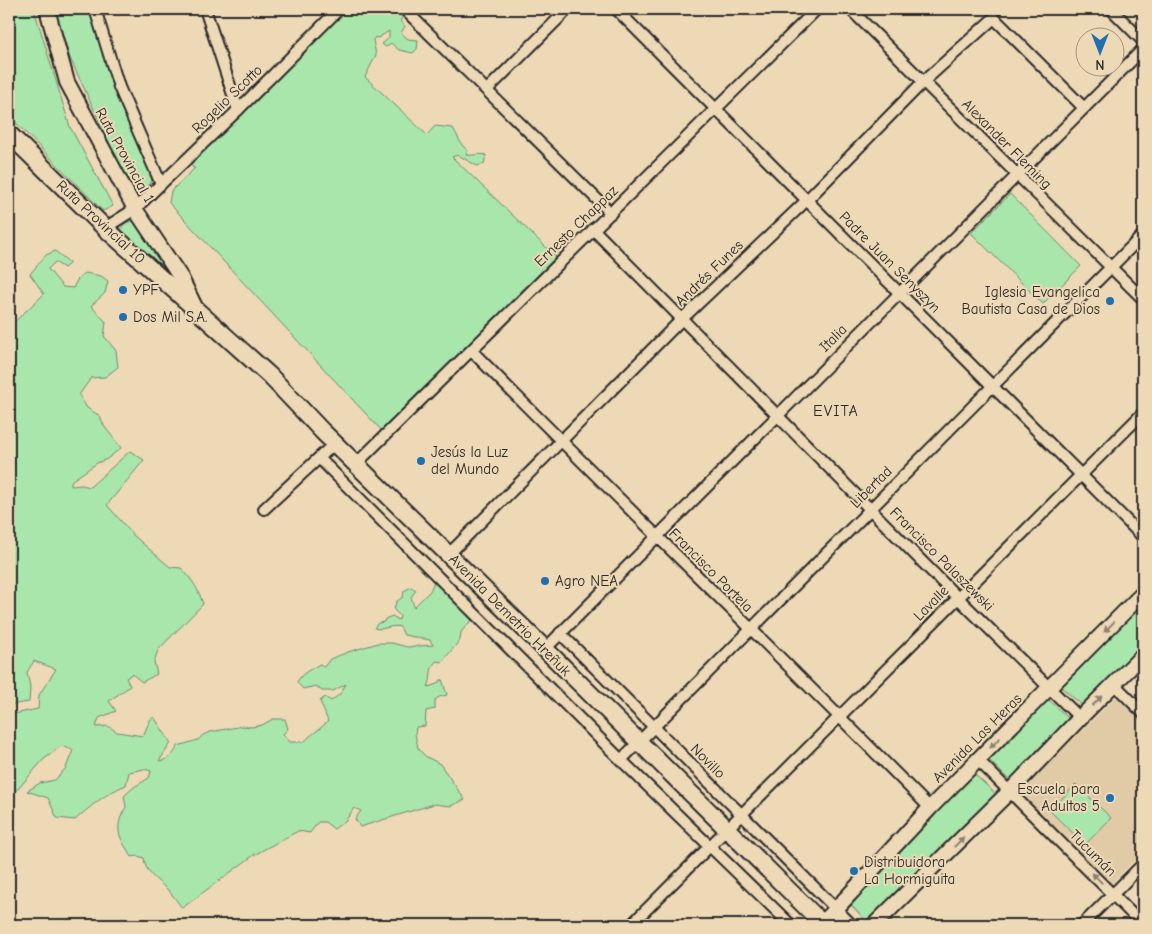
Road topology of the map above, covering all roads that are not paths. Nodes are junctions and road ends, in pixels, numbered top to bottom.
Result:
1 (47, 9) edge
2 (95, 9) edge
3 (205, 9) edge
4 (339, 9) edge
5 (404, 9) edge
6 (568, 9) edge
7 (616, 9) edge
8 (817, 9) edge
9 (850, 9) edge
10 (1111, 9) edge
11 (1143, 41) edge
12 (1143, 49) edge
13 (923, 82) junction
14 (487, 90) junction
15 (1084, 108) junction
16 (716, 109) junction
17 (238, 110) junction
18 (9, 134) edge
19 (1017, 175) junction
20 (161, 184) junction
21 (807, 200) junction
22 (135, 209) junction
23 (612, 213) junction
24 (105, 228) junction
25 (593, 229) junction
26 (1143, 235) edge
27 (1111, 268) junction
28 (900, 293) junction
29 (1143, 299) edge
30 (196, 308) junction
31 (682, 319) junction
32 (472, 352) junction
33 (993, 386) junction
34 (1143, 413) edge
35 (778, 415) junction
36 (561, 442) junction
37 (335, 443) junction
38 (319, 458) junction
39 (356, 464) junction
40 (1081, 475) junction
41 (264, 509) dead end
42 (871, 509) junction
43 (656, 537) junction
44 (1143, 537) edge
45 (449, 554) junction
46 (1143, 593) edge
47 (958, 598) junction
48 (750, 630) junction
49 (560, 633) junction
50 (545, 649) junction
51 (1143, 655) edge
52 (1114, 684) junction
53 (1050, 687) junction
54 (1143, 713) edge
55 (839, 716) junction
56 (1080, 718) junction
57 (654, 727) junction
58 (638, 742) junction
59 (621, 760) junction
60 (978, 760) junction
61 (1010, 791) junction
62 (930, 808) junction
63 (741, 815) junction
64 (726, 829) junction
65 (710, 845) junction
66 (1143, 864) edge
67 (1113, 895) junction
68 (836, 909) junction
69 (631, 925) edge
70 (791, 925) edge
71 (822, 925) edge
72 (852, 925) edge
73 (874, 925) edge
74 (1082, 925) edge
75 (1143, 925) edge

1 - 22 main road, Ruta Provincial 1
2 - 20 street
3 - 17 street
4 - 17 street, Rogelio Scotto
5 - 14 street
6 - 14 street
7 - 16 street, Padre Juan Senyszyn
8 - 16 street, Ernesto Chappaz
9 - 13 street, Alexander Fleming
10 - 11 street
12 - 15 street, Italia
13 - 15 street, Andrés Funes
13 - 19 street, Alexander Fleming
13 - 21 street, Andrés Funes
14 - 23 street
15 - 19 street, Italia
16 - 21 street, Padre Juan Senyszyn
16 - 23 street, Ernesto Chappaz
17 - 20 street, Rogelio Scotto
18 - 24 main road, Ruta Provincial 10
19 - 27 street, Alexander Fleming
19 - 28 street, Italia
20 - 22 street, Rogelio Scotto
21 - 28 street, Padre Juan Senyszyn
21 - 31 street, Andrés Funes
22 - 24 street, Rogelio Scotto
22 - 30 main road, Ruta Provincial 1
23 - 25 street, Ernesto Chappaz
24 - 30 main road, Ruta Provincial 10
25 - 31 street, Francisco Palaszewski
25 - 32 street, Ernesto Chappaz
26 - 27 street, Libertad
27 - 29 street, Alexander Fleming
27 - 33 street, Libertad
28 - 33 street, Padre Juan Senyszyn
28 - 35 street, Italia
30 - 37 main road, Avenida Demetrio Hreñuk
31 - 35 street, Francisco Palaszewski
31 - 36 street, Andrés Funes
32 - 36 street, Francisco Portela
32 - 39 street, Ernesto Chappaz
33 - 40 street, Padre Juan Senyszyn
33 - 42 street, Libertad
34 - 40 street, Lavalle
35 - 42 street, Francisco Palaszewski
35 - 43 street, Italia
36 - 43 street, Francisco Portela
36 - 45 street, Andrés Funes
37 - 38 street
37 - 39 main road, Avenida Demetrio Hreñuk
38 - 41 street
38 - 59 street
39 - 45 main road, Avenida Demetrio Hreñuk
40 - 44 street, Padre Juan Senyszyn
40 - 47 street, Lavalle
42 - 47 street, Francisco Palaszewski
42 - 48 street, Libertad
43 - 48 street, Francisco Portela
43 - 49 street, Italia
45 - 50 main road, Avenida Demetrio Hreñuk
46 -> 53 main road, Avenida Las Heras
47 - 53 street, Francisco Palaszewski
47 - 55 street, Lavalle
48 - 55 street, Francisco Portela
48 - 57 street, Libertad
49 - 50 street, Italia
49 - 57 street, Novillo
50 - 58 main road, Avenida Demetrio Hreñuk
51 - 52 main road
52 - 54 street
56 -> 52 main road
53 - 56 street, Francisco Palaszewski
53 -> 60 main road, Avenida Las Heras
55 - 62 street, Francisco Portela
55 - 63 street, Lavalle
56 - 61 main road
57 - 58 street, Libertad
57 - 63 street, Novillo
58 - 59 street, Libertad
58 - 64 main road, Avenida Demetrio Hreñuk
59 - 65 street
60 - 61 street, Tucumán
60 - 62 main road, Avenida Las Heras
67 -> 61 street, Tucumán
73 -> 61 main road
62 - 68 main road, Avenida Las Heras
63 - 64 street, Lavalle
63 - 68 street, Novillo
64 - 65 street, Lavalle
64 - 71 main road, Avenida Demetrio Hreñuk
65 - 69 street, Lavalle
65 - 70 street
66 - 67 street
67 - 74 street
67 - 75 street, Tucumán
68 - 71 main road, Avenida Las Heras
68 - 72 street, Novillo

